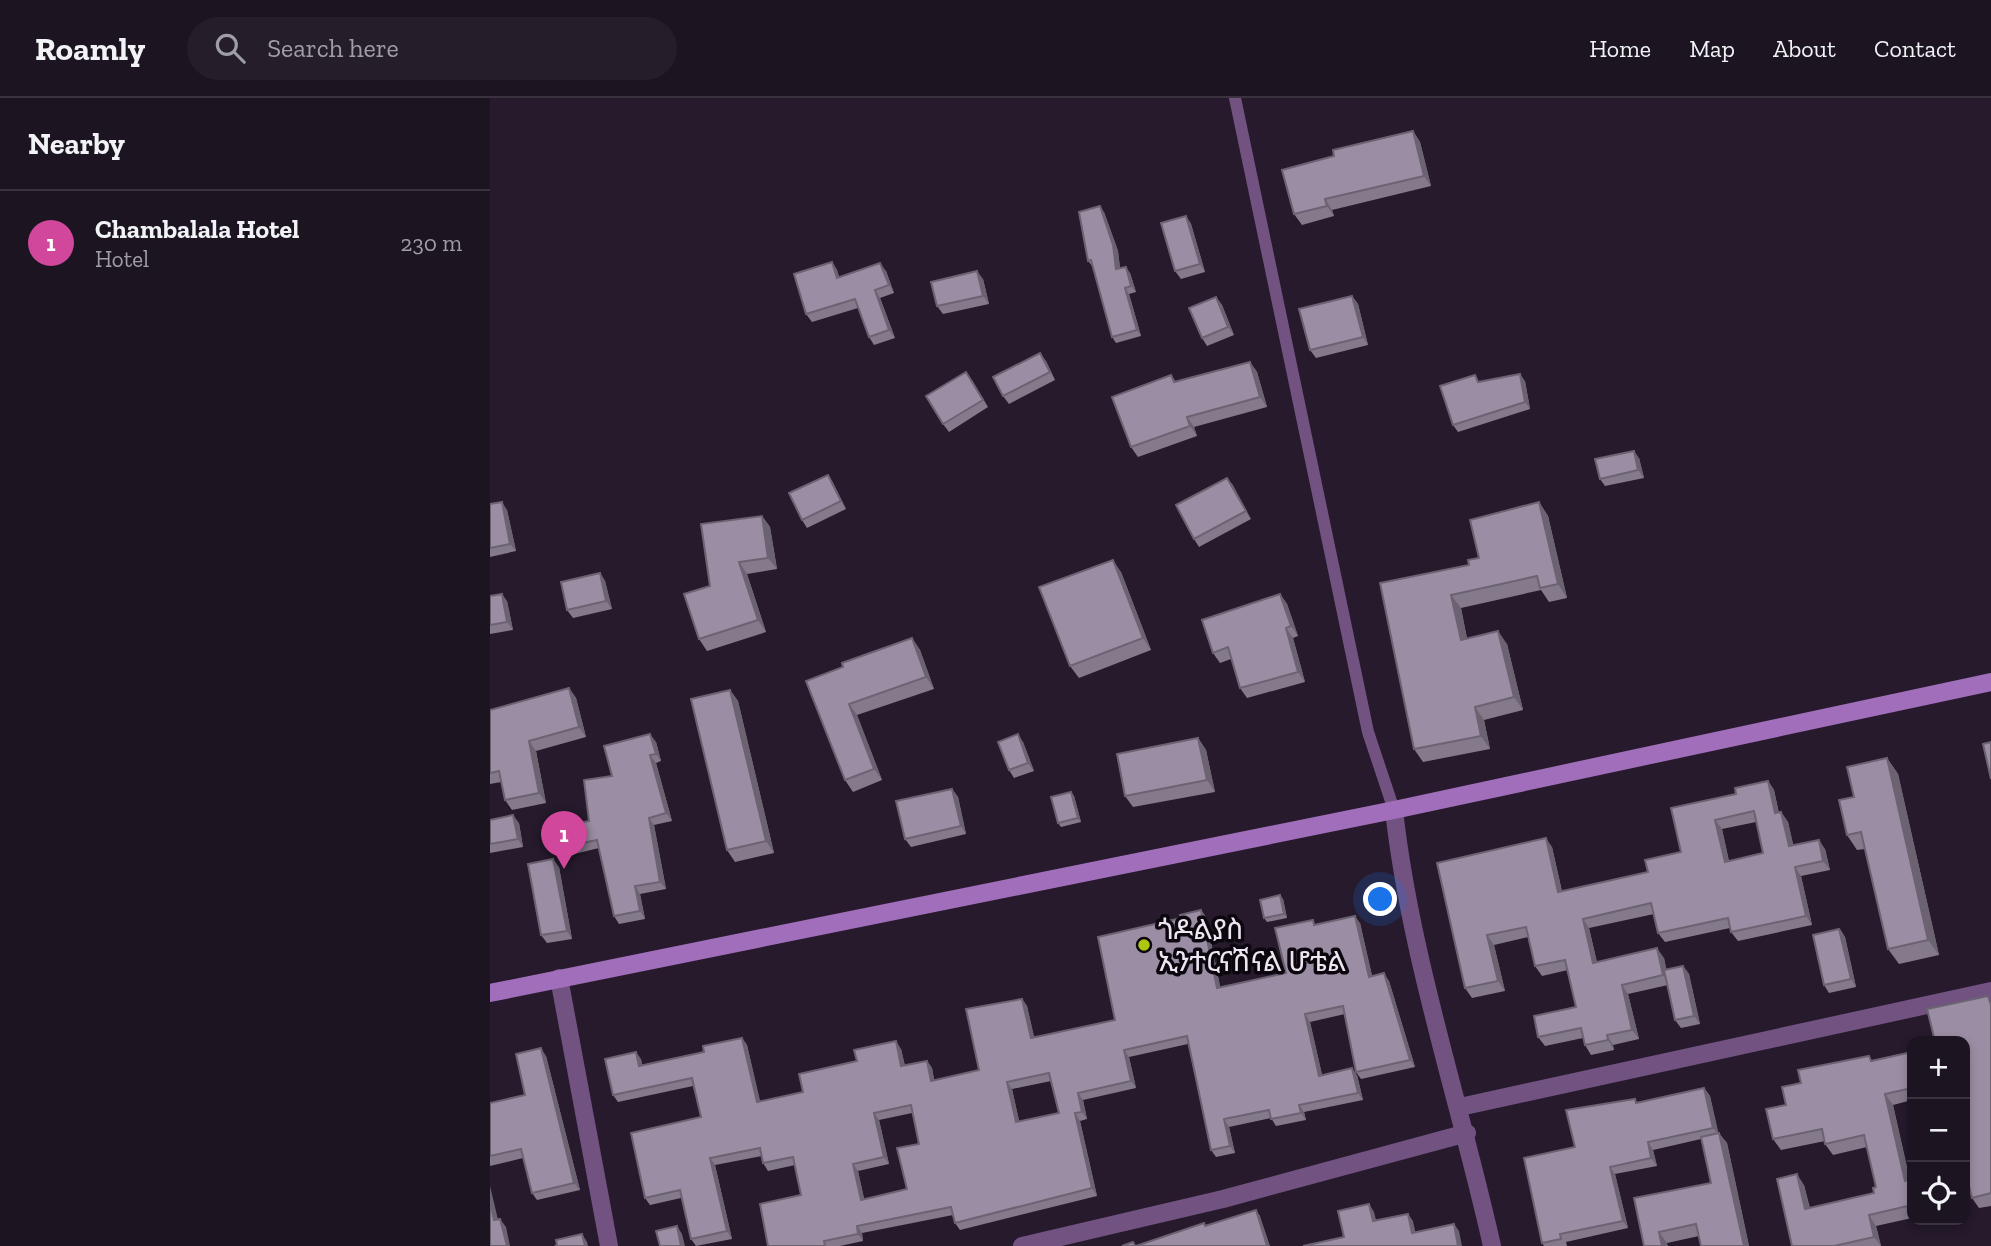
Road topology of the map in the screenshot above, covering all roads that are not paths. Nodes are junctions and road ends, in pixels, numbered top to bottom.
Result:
1 (1234, 98) edge
2 (1991, 682) edge
3 (1394, 810) junction
4 (559, 978) junction
5 (1991, 991) edge
6 (490, 993) edge
7 (1460, 1107) junction
8 (1467, 1133) junction
9 (609, 1246) edge
10 (1022, 1246) edge
11 (1492, 1246) edge

1 - 3 lane
2 - 3 main road
3 - 4 main road
3 - 7 street
4 - 6 main road
4 - 9 street
5 - 7 street
7 - 8 street
8 - 10 street
8 - 11 street

